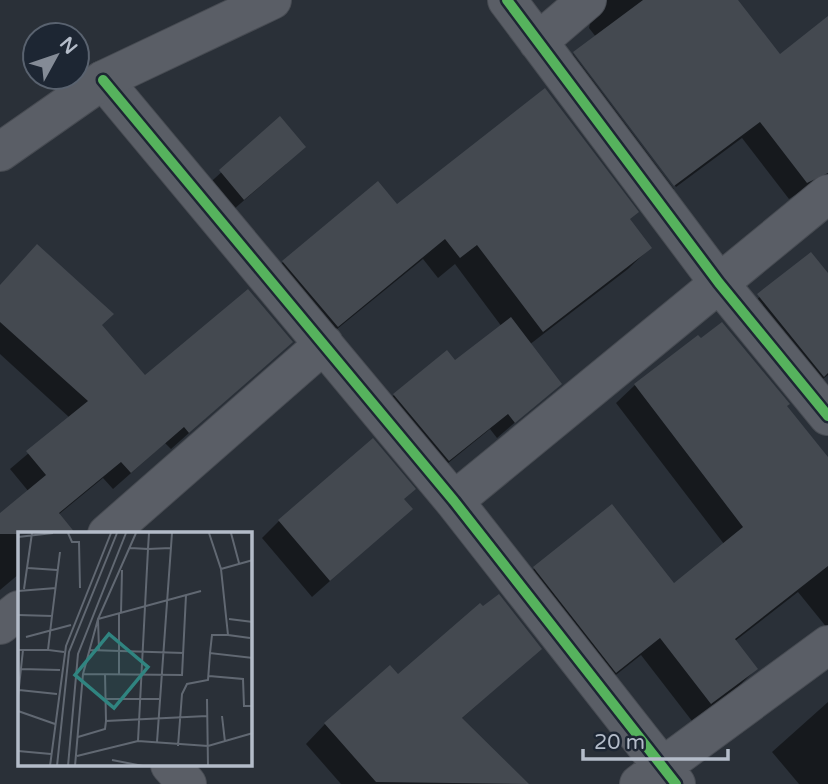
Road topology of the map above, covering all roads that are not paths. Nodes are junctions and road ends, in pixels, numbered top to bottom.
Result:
1 (272, 0) edge
2 (507, 0) edge
3 (587, 0) edge
4 (538, 42) junction
5 (103, 80) junction
6 (0, 152) edge
7 (828, 194) edge
8 (719, 283) junction
9 (324, 344) junction
10 (828, 416) edge
11 (454, 501) junction
12 (109, 532) edge
13 (18, 611) edge
14 (0, 625) edge
15 (828, 645) edge
16 (171, 766) edge
17 (659, 778) edge
18 (187, 784) edge

1 - 5 street
2 - 4 street
3 - 4 street
4 - 8 street
5 - 6 street
5 - 9 street
7 - 8 street
8 - 10 street
8 - 11 street
9 - 11 street
9 - 12 street
11 - 17 street
13 - 14 street
15 - 17 street
16 - 18 street

